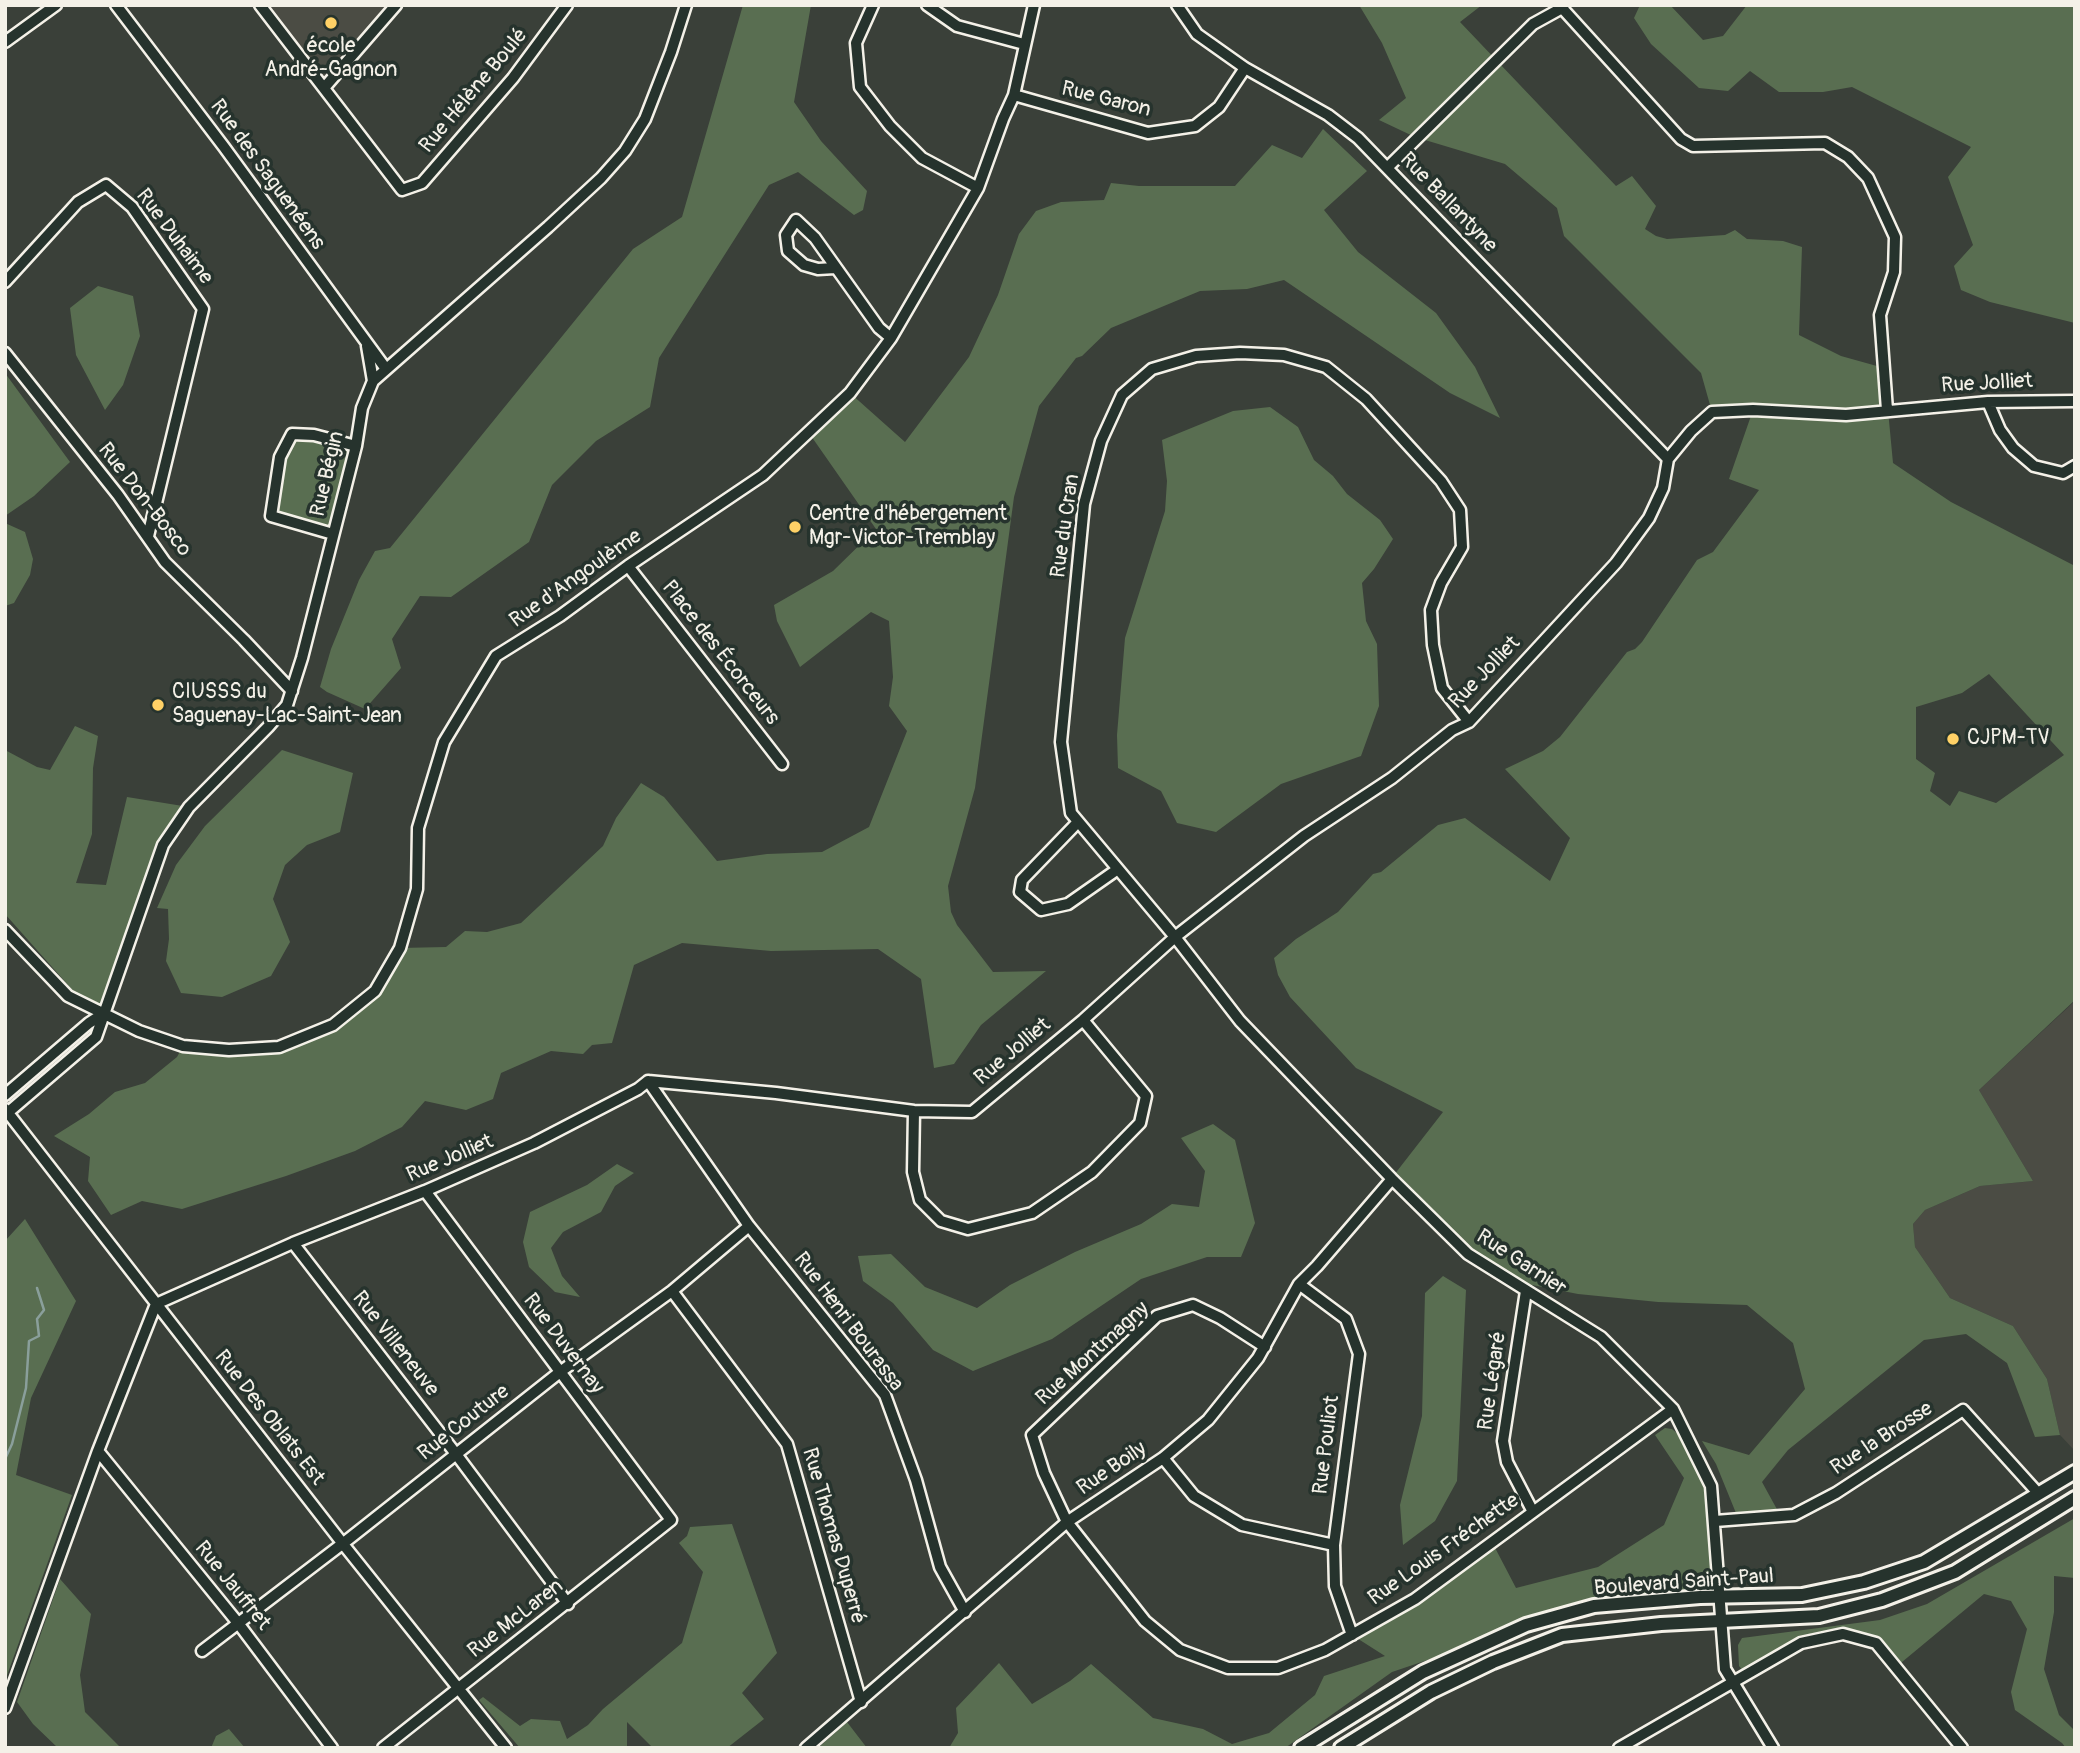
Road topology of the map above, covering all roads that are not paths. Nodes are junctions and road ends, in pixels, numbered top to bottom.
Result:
1 (56, 5) edge
2 (116, 5) edge
3 (260, 5) edge
4 (396, 5) edge
5 (567, 5) edge
6 (686, 5) edge
7 (873, 5) edge
8 (926, 5) edge
9 (1034, 5) edge
10 (1177, 5) edge
11 (1563, 7) edge
12 (5, 42) edge
13 (1024, 44) junction
14 (1245, 68) junction
15 (324, 89) junction
16 (1014, 96) junction
17 (1387, 168) junction
18 (978, 188) junction
19 (835, 268) junction
20 (5, 282) edge
21 (891, 338) junction
22 (366, 342) junction
23 (5, 353) edge
24 (386, 369) junction
25 (373, 381) junction
26 (1988, 401) junction
27 (2075, 401) edge
28 (1887, 410) junction
29 (356, 446) junction
30 (1668, 459) junction
31 (2075, 466) edge
32 (333, 534) junction
33 (148, 536) junction
34 (628, 565) junction
35 (292, 691) junction
36 (1469, 722) junction
37 (782, 764) dead end
38 (1078, 822) junction
39 (1118, 869) junction
40 (5, 930) edge
41 (1175, 937) junction
42 (103, 1014) junction
43 (1083, 1020) junction
44 (648, 1081) junction
45 (5, 1095) edge
46 (914, 1111) junction
47 (6, 1112) edge
48 (1392, 1178) junction
49 (425, 1191) junction
50 (749, 1226) junction
51 (293, 1243) junction
52 (1299, 1284) junction
53 (672, 1291) junction
54 (1526, 1292) junction
55 (156, 1304) junction
56 (1265, 1347) junction
57 (560, 1372) junction
58 (1673, 1409) junction
59 (98, 1451) junction
60 (456, 1454) junction
61 (1163, 1458) junction
62 (2075, 1472) edge
63 (2038, 1493) junction
64 (2075, 1499) edge
65 (1533, 1513) junction
66 (671, 1520) joint
67 (1715, 1521) junction
68 (1067, 1522) junction
69 (342, 1544) junction
70 (1334, 1545) junction
71 (1717, 1592) junction
72 (568, 1604) junction
73 (965, 1612) junction
74 (1720, 1621) junction
75 (238, 1623) junction
76 (1352, 1635) junction
77 (202, 1651) dead end
78 (1734, 1682) junction
79 (458, 1687) junction
80 (861, 1702) junction
81 (5, 1708) edge
82 (332, 1748) edge
83 (383, 1748) edge
84 (506, 1748) edge
85 (806, 1748) edge
86 (1301, 1748) edge
87 (1341, 1748) edge
88 (1619, 1748) edge
89 (1773, 1748) edge
90 (1962, 1748) edge

1 - 12 street
2 - 22 street, Rue des Saguenéens
3 - 15 street
4 - 15 street
5 - 15 street, Rue Hélène Boulé
6 - 24 street, Rue Bégin
7 - 18 street
8 - 13 street
9 - 13 street, Rue d'Angoulème
10 - 14 street, Rue Ballantyne
11 - 17 street
11 - 28 street
13 - 16 street, Rue d'Angoulème
14 - 16 street, Rue Garon
14 - 17 street, Rue Ballantyne
16 - 18 street, Rue d'Angoulème
17 - 30 street, Rue Ballantyne
18 - 21 street, Rue d'Angoulème
19 - 19 street
19 - 21 street
20 - 33 street, Rue Duhaime
21 - 34 street, Rue d'Angoulème
22 - 24 street, Rue des Saguenéens
22 - 25 street
23 - 33 street, Rue Don-Bosco
24 - 25 street, Rue Bégin
25 - 29 street, Rue Bégin
26 - 27 street, Rue Jolliet
26 - 28 street, Rue Jolliet
26 - 31 street
28 - 30 street, Rue Jolliet
29 - 32 street, Rue Bégin
29 - 32 street
30 - 36 street, Rue Jolliet
32 - 35 street, Rue Bégin
33 - 35 street, Rue Don-Bosco
34 - 37 street, Place des Écorceurs
34 - 42 street, Rue d'Angoulème
35 - 42 street, Rue Bégin
36 - 38 street, Rue du Cran
36 - 41 street, Rue Jolliet
38 - 39 street, Rue du Cran
38 - 39 street
39 - 41 street, Rue du Cran
40 - 42 street, Rue d'Angoulème
41 - 43 street, Rue Jolliet
41 - 48 street, Rue Garnier
42 - 45 street
42 - 47 street, Rue Bégin
43 - 46 street, Rue Jolliet
43 - 46 street
44 - 46 street, Rue Jolliet
44 - 49 street, Rue Jolliet
44 - 50 street, Rue Henri Bourassa
47 - 55 street, Rue Des Oblats Est
48 - 52 street, Rue Boily
48 - 54 street, Rue Garnier
49 - 51 street, Rue Jolliet
49 - 57 street, Rue Duvernay
50 - 53 street, Rue Couture
50 - 73 street, Rue Henri Bourassa
51 - 55 street, Rue Jolliet
51 - 60 street, Rue Villeneuve
52 - 56 street, Rue Boily
52 - 70 street, Rue Pouliot
53 - 57 street, Rue Couture
53 - 80 street, Rue Thomas Duperré
54 - 58 street, Rue Garnier
54 - 65 street, Rue Légaré
55 - 59 street
55 - 69 street, Rue Des Oblats Est
56 - 61 street, Rue Boily
56 - 68 street, Rue Montmagny
57 - 60 street, Rue Couture
57 - 66 street, Rue Duvernay
58 - 65 street, Rue Louis Fréchette
58 - 67 street, Rue Garnier
59 - 75 street, Rue Jauffret
59 - 81 street
60 - 69 street, Rue Couture
60 - 72 street, Rue Villeneuve
61 - 68 street, Rue Boily
61 - 70 street
62 - 63 main road, Boulevard Saint-Paul
63 - 67 street, Rue la Brosse
63 - 71 main road, Boulevard Saint-Paul
64 - 74 main road, Boulevard Saint-Paul
65 - 76 street, Rue Louis Fréchette
66 - 72 street, Rue McLaren
67 - 71 street, Rue Garnier
68 - 73 street, Rue Boily
68 - 76 street, Rue Louis Fréchette
69 - 75 street, Rue Couture
69 - 79 street, Rue Des Oblats Est
70 - 76 street, Rue Pouliot
71 - 74 street, Rue Garnier
71 - 86 main road, Boulevard Saint-Paul
72 - 79 street, Rue McLaren
73 - 80 street, Rue Boily
74 - 78 street, Rue Garnier
74 - 87 main road, Boulevard Saint-Paul
75 - 77 street, Rue Couture
75 - 82 street, Rue Jauffret
78 - 88 street
78 - 89 street, Rue Garnier
78 - 90 street
79 - 83 street, Rue McLaren
79 - 84 street, Rue Des Oblats Est
80 - 85 street, Rue Boily

